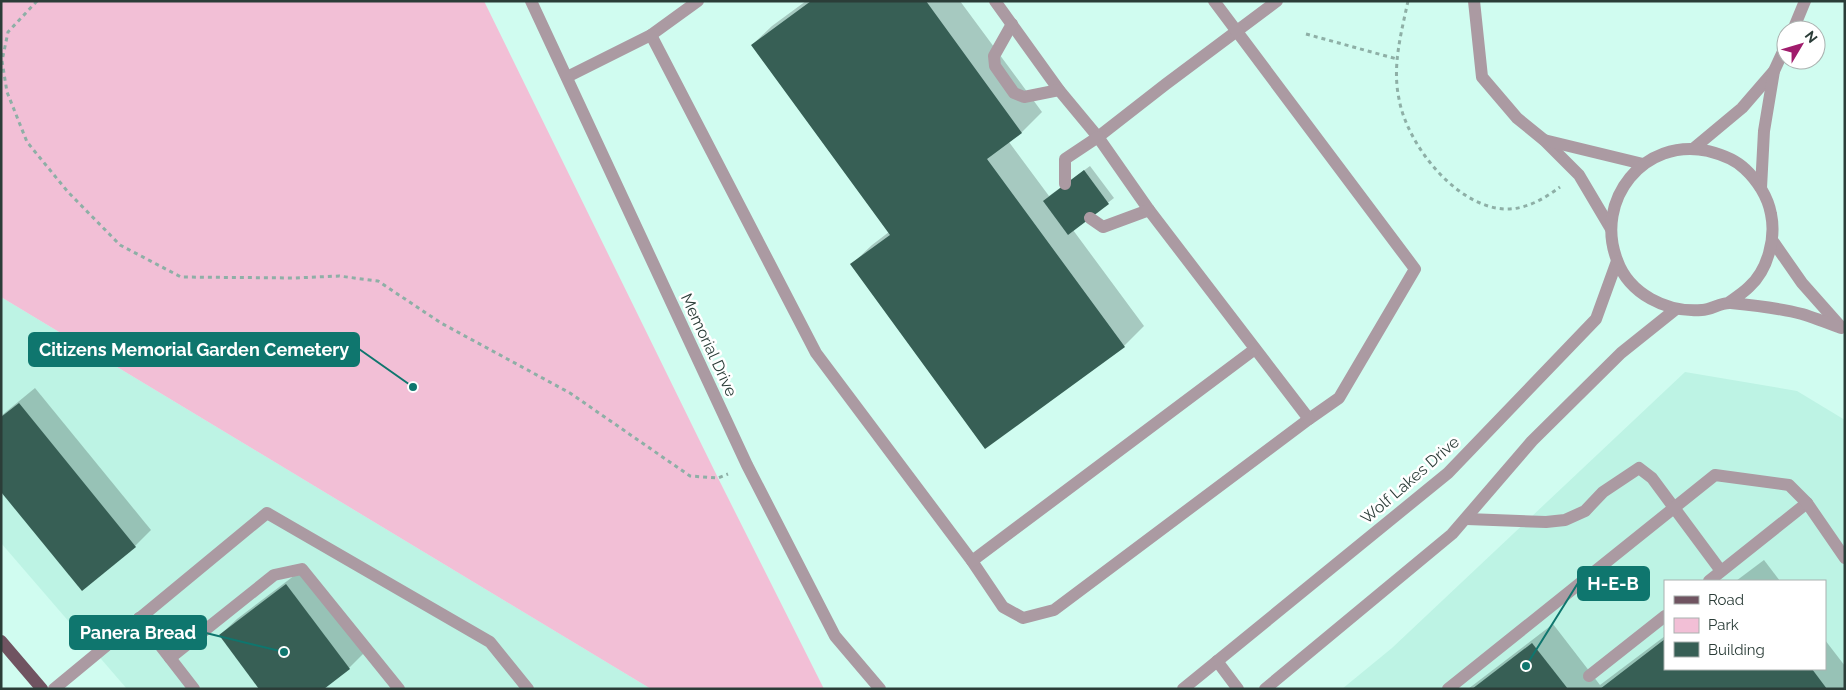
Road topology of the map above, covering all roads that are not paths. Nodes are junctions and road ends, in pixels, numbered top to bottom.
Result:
1 (531, 1) edge
2 (698, 1) edge
3 (995, 1) edge
4 (1214, 1) edge
5 (1277, 1) edge
6 (1474, 1) edge
7 (1806, 1) edge
8 (1797, 20) edge
9 (1012, 24) junction
10 (1237, 31) junction
11 (651, 35) junction
12 (1776, 66) edge
13 (1774, 71) junction
14 (567, 77) junction
15 (1059, 90) junction
16 (1098, 138) junction
17 (1544, 140) junction
18 (1694, 148) junction
19 (1643, 164) junction
20 (1064, 184) dead end
21 (1761, 188) junction
22 (1149, 210) junction
23 (1090, 218) dead end
24 (1611, 229) junction
25 (1772, 240) junction
26 (1617, 260) junction
27 (1728, 303) junction
28 (1676, 309) junction
29 (1843, 329) edge
30 (1255, 349) junction
31 (1309, 419) junction
32 (1807, 503) junction
33 (1674, 507) junction
34 (1467, 519) junction
35 (1845, 558) edge
36 (972, 561) junction
37 (1722, 571) junction
38 (1710, 580) edge
39 (1664, 617) edge
40 (139, 618) junction
41 (1, 641) edge
42 (170, 658) junction
43 (1216, 661) junction
44 (1590, 676) dead end
45 (42, 689) edge
46 (54, 689) edge
47 (194, 689) edge
48 (400, 689) edge
49 (528, 689) edge
50 (880, 689) edge
51 (1183, 689) edge
52 (1238, 689) edge
53 (1265, 689) edge
54 (1448, 689) edge

1 - 14 street, Memorial Drive
2 - 11 street
3 - 9 street
4 - 10 street
5 - 10 street
6 - 17 street
7 - 8 street
9 - 15 street
9 - 15 street
10 - 16 street
10 - 31 street
11 - 14 street
11 - 36 street
12 - 13 street
13 - 18 street
13 - 21 street
14 - 50 street, Memorial Drive
15 - 16 street
16 - 20 street
16 - 22 street
17 - 19 street
17 - 24 street
18 - 19 street
18 - 21 street
19 - 24 street
21 - 25 street
22 - 23 street
22 - 30 street
24 - 26 street
25 - 27 street
25 - 29 street
26 - 28 street
26 - 43 street, Wolf Lakes Drive
27 - 28 street
27 - 29 street
28 - 34 street
30 - 31 street
30 - 36 street
31 - 36 street
32 - 33 street
32 - 35 street
32 - 37 street
33 - 34 street
33 - 37 street
33 - 54 street
34 - 53 street
37 - 38 street
39 - 44 street
40 - 42 street
40 - 46 street
40 - 49 street
41 - 45 main road
42 - 47 street
42 - 48 street
43 - 51 street, Wolf Lakes Drive
43 - 52 street

